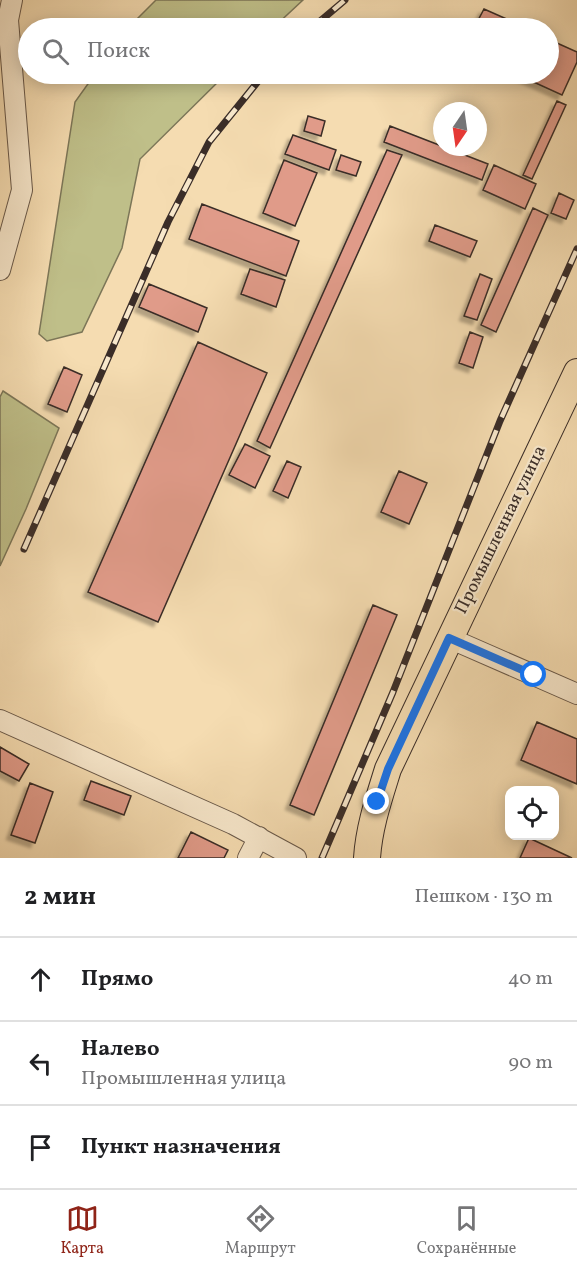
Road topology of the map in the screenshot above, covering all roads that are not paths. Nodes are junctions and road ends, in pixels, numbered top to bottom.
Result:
1 (12, 0) edge
2 (0, 270) edge
3 (577, 372) edge
4 (449, 638) junction
5 (577, 694) edge
6 (0, 720) edge
7 (259, 837) junction
8 (248, 858) edge
9 (296, 858) edge
10 (367, 858) edge

1 - 2 street
3 - 4 main road, Промышленная улица
4 - 5 street
4 - 10 main road, Промышленная улица
6 - 7 street
7 - 8 street
7 - 9 street

